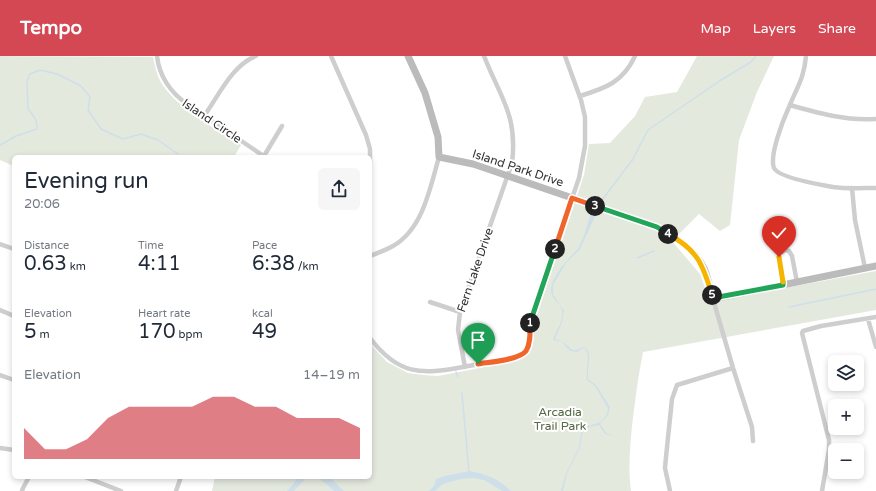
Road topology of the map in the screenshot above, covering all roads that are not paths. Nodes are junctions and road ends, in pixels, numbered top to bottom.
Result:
1 (157, 56) edge
2 (243, 56) edge
3 (256, 56) edge
4 (331, 56) edge
5 (408, 56) edge
6 (484, 56) edge
7 (565, 56) edge
8 (635, 56) edge
9 (806, 56) edge
10 (245, 61) junction
11 (580, 96) junction
12 (790, 105) junction
13 (204, 116) junction
14 (876, 119) edge
15 (282, 126) dead end
16 (261, 155) edge
17 (265, 155) edge
18 (370, 155) edge
19 (439, 157) junction
20 (508, 176) junction
21 (852, 188) junction
22 (876, 188) edge
23 (572, 198) junction
24 (0, 244) edge
25 (12, 248) edge
26 (372, 255) edge
27 (876, 266) edge
28 (865, 268) junction
29 (797, 282) junction
30 (783, 285) junction
31 (713, 298) junction
32 (430, 302) dead end
33 (0, 310) edge
34 (460, 312) junction
35 (12, 315) edge
36 (876, 317) edge
37 (868, 319) junction
38 (372, 340) edge
39 (876, 347) edge
40 (465, 367) junction
41 (733, 368) junction
42 (0, 375) edge
43 (12, 379) edge
44 (753, 441) dead end
45 (0, 448) edge
46 (12, 450) edge
47 (28, 479) edge
48 (90, 479) edge
49 (180, 479) edge
50 (22, 491) edge
51 (121, 491) edge
52 (176, 491) edge
53 (670, 491) edge
54 (822, 491) edge

1 - 13 street, Island Circle
2 - 10 street
3 - 10 street
4 - 18 street
5 - 19 street
6 - 20 street, Fern Lake Drive
7 - 11 street
8 - 11 street
9 - 12 street
10 - 13 street
11 - 23 street
12 - 14 street
12 - 21 street
13 - 16 street, Island Circle
15 - 17 street
19 - 20 street, Island Park Drive
19 - 26 street
20 - 23 street, Island Park Drive
20 - 34 street, Fern Lake Drive
21 - 22 street
21 - 28 street
23 - 31 street, Island Park Drive
23 - 40 street
24 - 25 street
27 - 28 street
28 - 29 street
29 - 30 street
29 - 30 street
30 - 31 street
31 - 41 street, Island Park Drive
32 - 34 street
33 - 35 street
34 - 40 street, Fern Lake Drive
36 - 37 street
37 - 39 street
37 - 54 street
38 - 40 street
41 - 44 street, Island Park Drive
41 - 53 street
42 - 43 street
45 - 46 street
47 - 50 street
48 - 51 street
49 - 52 street

